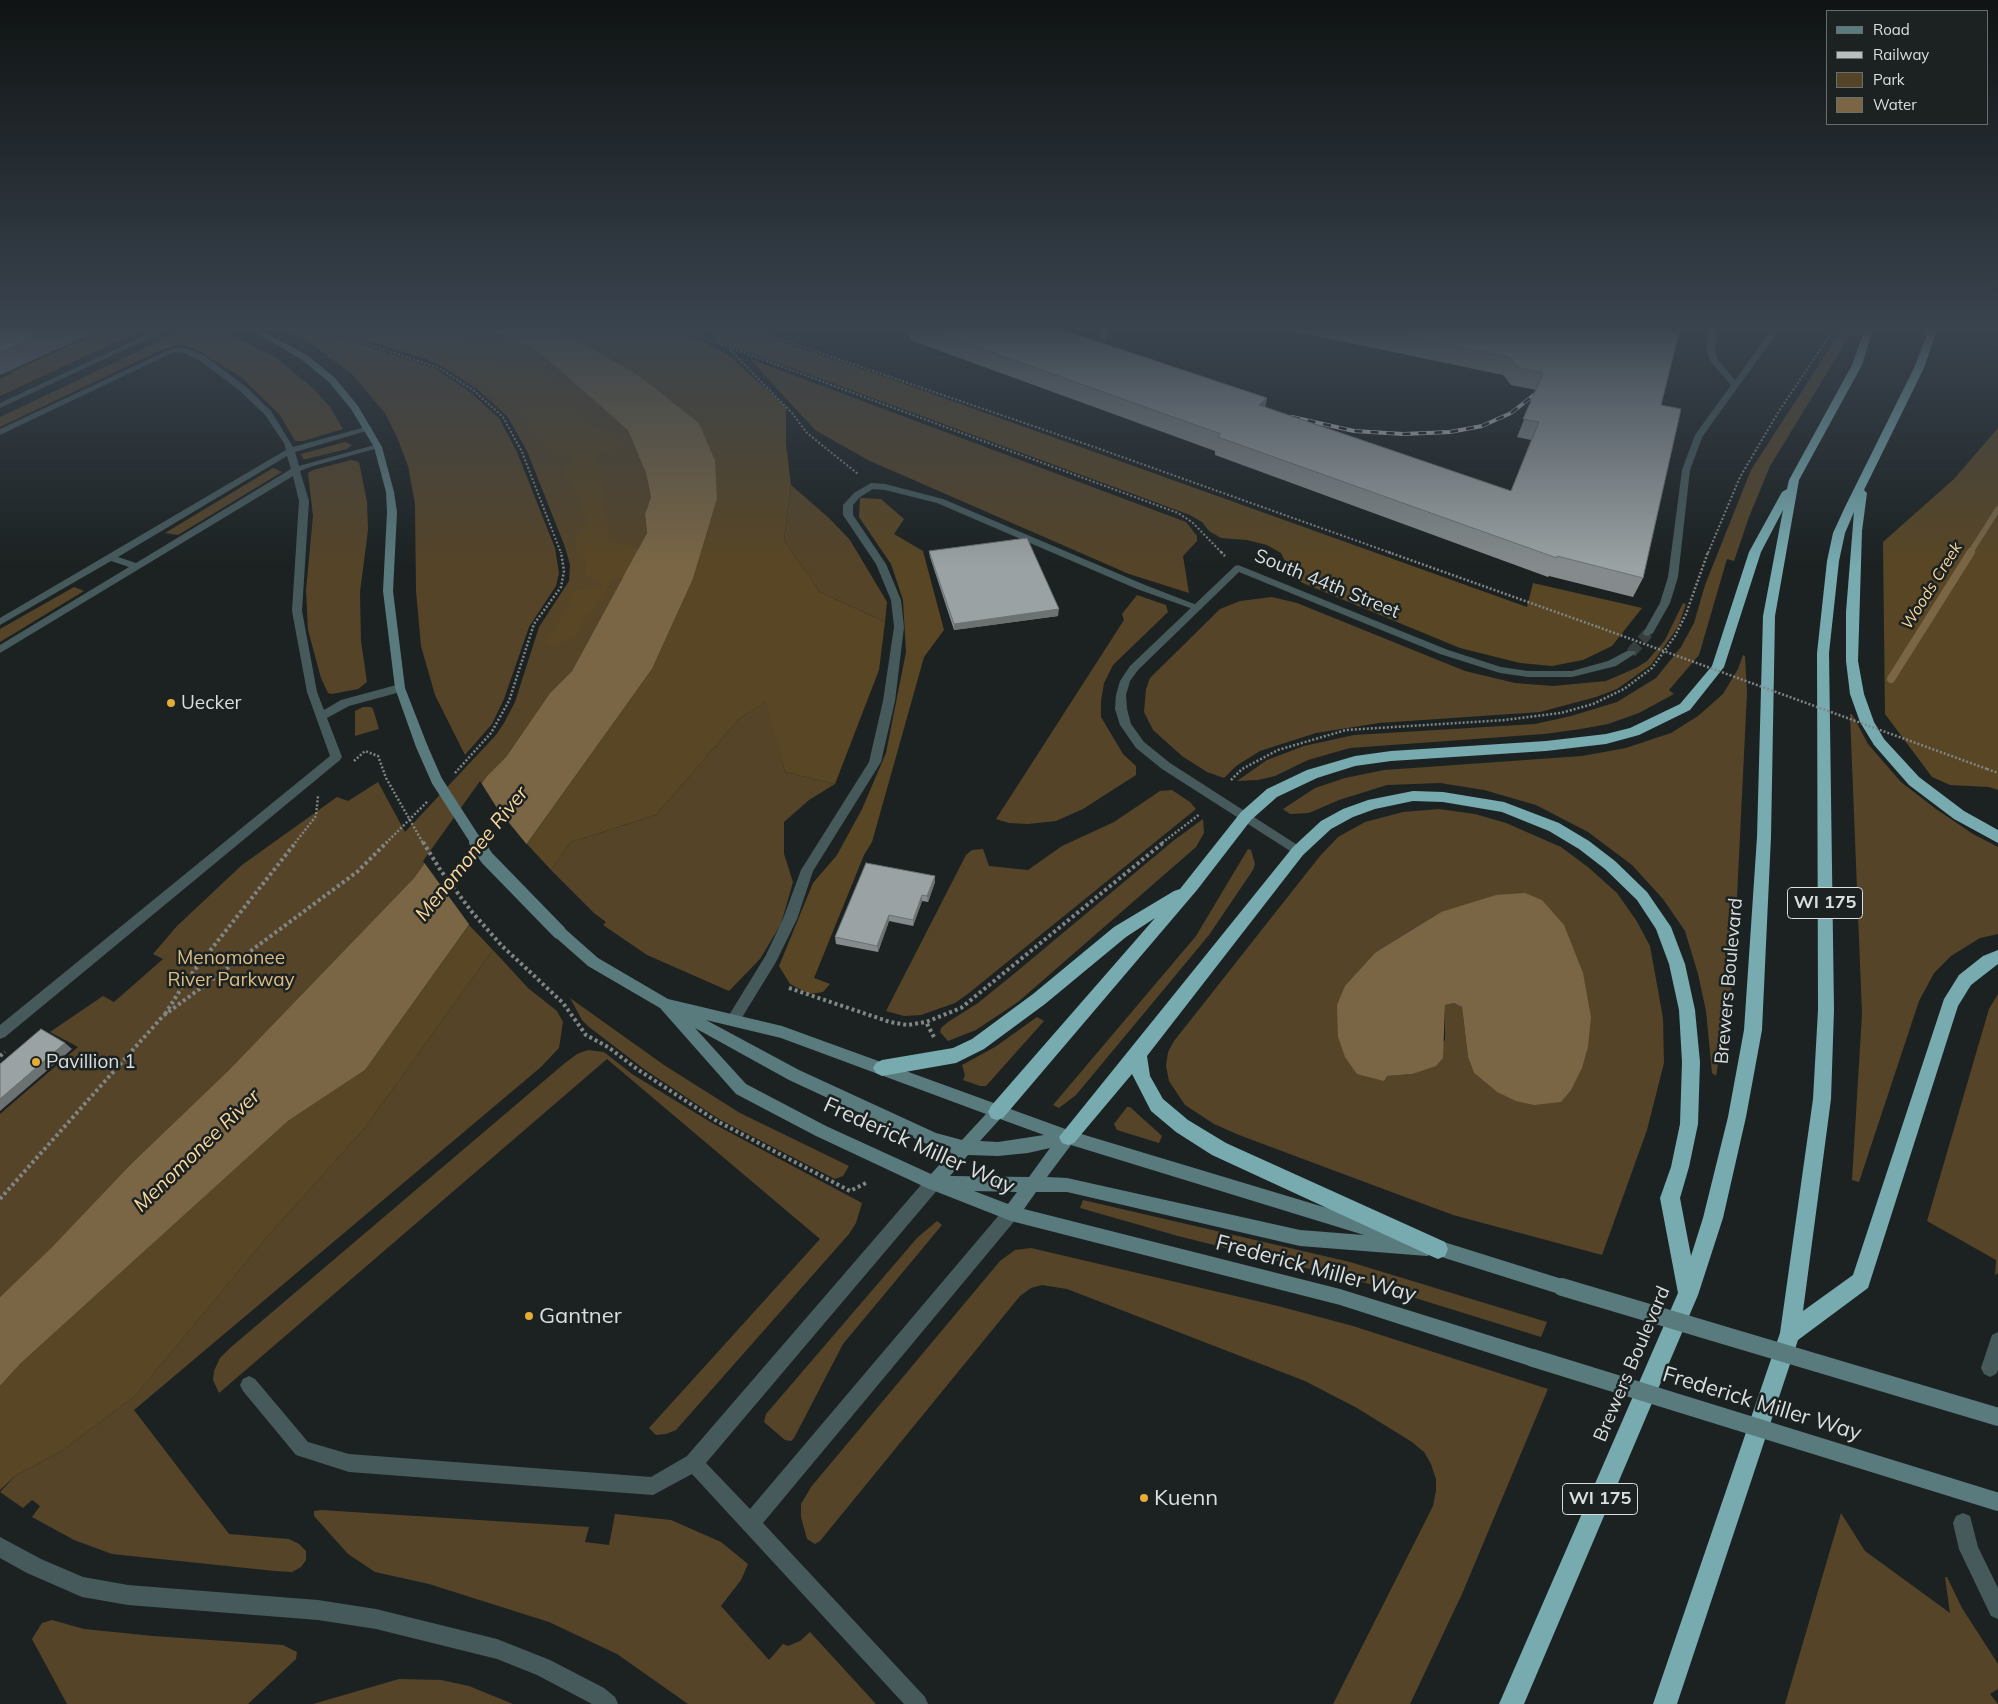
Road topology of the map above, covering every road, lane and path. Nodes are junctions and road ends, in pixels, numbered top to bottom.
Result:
1 (50, 409) edge
2 (263, 409) edge
3 (355, 409) edge
4 (789, 409) edge
5 (895, 409) edge
6 (982, 409) edge
7 (1718, 409) edge
8 (1781, 409) edge
9 (1833, 409) edge
10 (1899, 409) edge
11 (369, 429) junction
12 (0, 432) edge
13 (378, 447) junction
14 (290, 451) junction
15 (296, 470) junction
16 (1864, 477) junction
17 (1794, 480) junction
18 (871, 486) junction
19 (110, 557) junction
20 (138, 567) junction
21 (1238, 568) junction
22 (1198, 606) junction
23 (0, 621) edge
24 (1648, 633) tunnel mouth
25 (0, 650) edge
26 (1631, 653) tunnel mouth
27 (400, 688) junction
28 (321, 716) junction
29 (352, 763) dead end
30 (1998, 773) edge
31 (1232, 780) dead end
32 (318, 791) dead end
33 (1200, 814) dead end
34 (1246, 816) junction
35 (1998, 836) edge
36 (1298, 851) junction
37 (1192, 886) junction
38 (1998, 957) edge
39 (789, 988) dead end
40 (666, 1004) junction
41 (163, 1016) dead end
42 (733, 1020) junction
43 (926, 1022) junction
44 (0, 1033) edge
45 (939, 1044) dead end
46 (1138, 1054) junction
47 (882, 1068) junction
48 (997, 1112) junction
49 (1068, 1137) junction
50 (965, 1148) junction
51 (868, 1182) dead end
52 (933, 1183) junction
53 (1033, 1184) junction
54 (1012, 1213) junction
55 (1438, 1249) junction
56 (1688, 1295) junction
57 (1790, 1333) junction
58 (1998, 1341) edge
59 (1990, 1368) dead end
60 (249, 1385) dead end
61 (1998, 1417) edge
62 (694, 1463) junction
63 (1998, 1502) edge
64 (1963, 1523) dead end
65 (750, 1524) junction
66 (0, 1547) edge
67 (1998, 1609) edge
68 (608, 1704) edge
69 (918, 1704) edge
70 (1511, 1704) edge
71 (1665, 1704) edge

1 - 12 street
2 - 14 street
3 - 11 street, Frederick Miller Way
4 - 18 path
5 - 21 path
6 - 30 path, bridge
7 - 24 street
8 - 31 path
9 - 17 highway, Brewers Boulevard / WI 175
10 - 16 highway, WI 175
11 - 13 street, Frederick Miller Way
11 - 14 street
13 - 15 street
13 - 27 street, Frederick Miller Way
14 - 15 street
14 - 19 street
15 - 20 street
15 - 28 street
16 - 35 highway
16 - 57 highway, WI 175
17 - 34 highway
17 - 56 highway, Brewers Boulevard / WI 175
18 - 22 street
18 - 42 street
19 - 20 street
19 - 23 street
20 - 25 street
21 - 22 street, South 44th Street
21 - 26 street, South 44th Street
22 - 34 street, South 44th Street
27 - 28 street
27 - 40 street, Frederick Miller Way, bridge
28 - 44 street
29 - 51 path, bridge
32 - 41 path
33 - 43 path
34 - 36 street, South 44th Street
34 - 37 highway
36 - 46 highway
36 - 56 highway
37 - 47 highway
37 - 48 highway
38 - 57 highway
39 - 43 path
40 - 42 street, Frederick Miller Way
40 - 50 street
40 - 52 street, Frederick Miller Way
42 - 47 street, Frederick Miller Way
43 - 45 path
46 - 49 highway
46 - 55 highway
47 - 48 street, Frederick Miller Way
48 - 49 street, Frederick Miller Way
48 - 50 street
49 - 50 street
49 - 53 street
49 - 55 street, Frederick Miller Way
50 - 52 street
52 - 53 street
52 - 54 street, Frederick Miller Way
52 - 62 street
53 - 54 street
53 - 55 street
54 - 63 street, Frederick Miller Way, bridge
54 - 65 street
55 - 61 street, Frederick Miller Way, bridge
56 - 70 highway, Brewers Boulevard / WI 175
57 - 71 highway, WI 175
58 - 59 street
60 - 62 street
62 - 65 street
64 - 67 street
65 - 69 street
66 - 68 street

